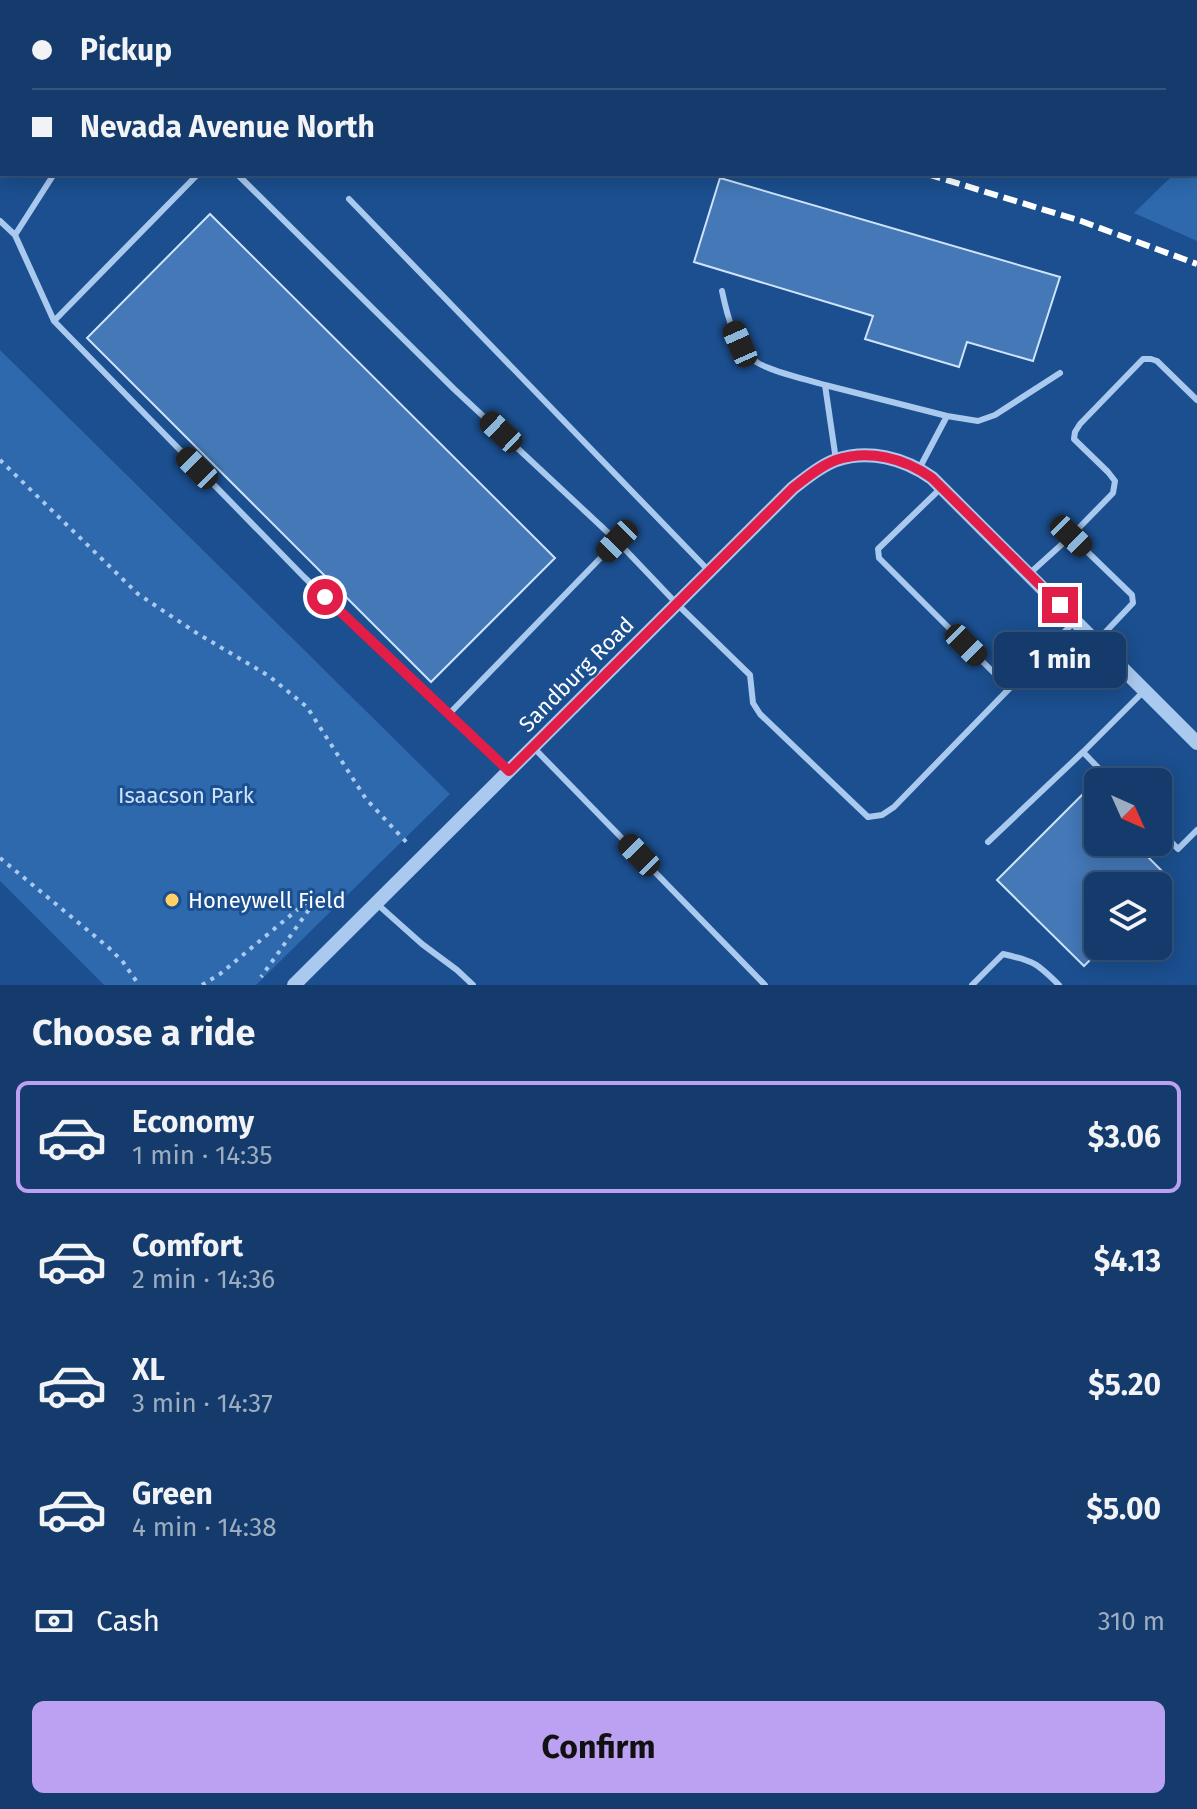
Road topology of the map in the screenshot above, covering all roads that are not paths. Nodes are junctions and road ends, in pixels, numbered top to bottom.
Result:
1 (53, 176) edge
2 (196, 176) edge
3 (239, 176) edge
4 (349, 199) dead end
5 (0, 221) edge
6 (15, 235) junction
7 (722, 291) dead end
8 (54, 321) junction
9 (1060, 373) dead end
10 (825, 385) junction
11 (1197, 400) edge
12 (947, 416) junction
13 (836, 460) junction
14 (919, 469) junction
15 (942, 488) junction
16 (1071, 536) junction
17 (617, 541) junction
18 (710, 572) junction
19 (1029, 574) junction
20 (677, 604) junction
21 (1075, 621) junction
22 (1096, 642) junction
23 (1009, 688) junction
24 (1145, 690) junction
25 (449, 714) junction
26 (1196, 739) edge
27 (533, 747) junction
28 (1083, 752) junction
29 (1098, 768) edge
30 (509, 771) junction
31 (1197, 830) edge
32 (988, 842) dead end
33 (1172, 843) edge
34 (376, 903) junction
35 (294, 985) edge
36 (473, 985) edge
37 (765, 985) edge
38 (972, 985) edge
39 (1059, 985) edge

1 - 6 lane
2 - 8 lane
3 - 17 lane
4 - 18 lane
5 - 6 lane
6 - 8 lane
7 - 10 lane
8 - 25 lane
9 - 12 lane
10 - 12 lane
10 - 13 lane
11 - 16 lane
12 - 14 lane
13 - 14 street, Sandburg Road
13 - 18 street, Sandburg Road
14 - 15 street
15 - 19 street
15 - 23 lane
16 - 19 lane
16 - 22 lane
17 - 20 lane
17 - 25 lane
18 - 20 street, Sandburg Road
19 - 21 street
20 - 23 lane
20 - 27 street, Sandburg Road
21 - 22 street
21 - 23 lane
22 - 24 street
24 - 26 street
24 - 28 lane
25 - 30 lane
27 - 30 street, Sandburg Road
27 - 37 lane
28 - 29 lane
28 - 32 lane
30 - 34 street, Sandburg Road
31 - 33 lane
34 - 35 street, Sandburg Road
34 - 36 lane
38 - 39 lane

